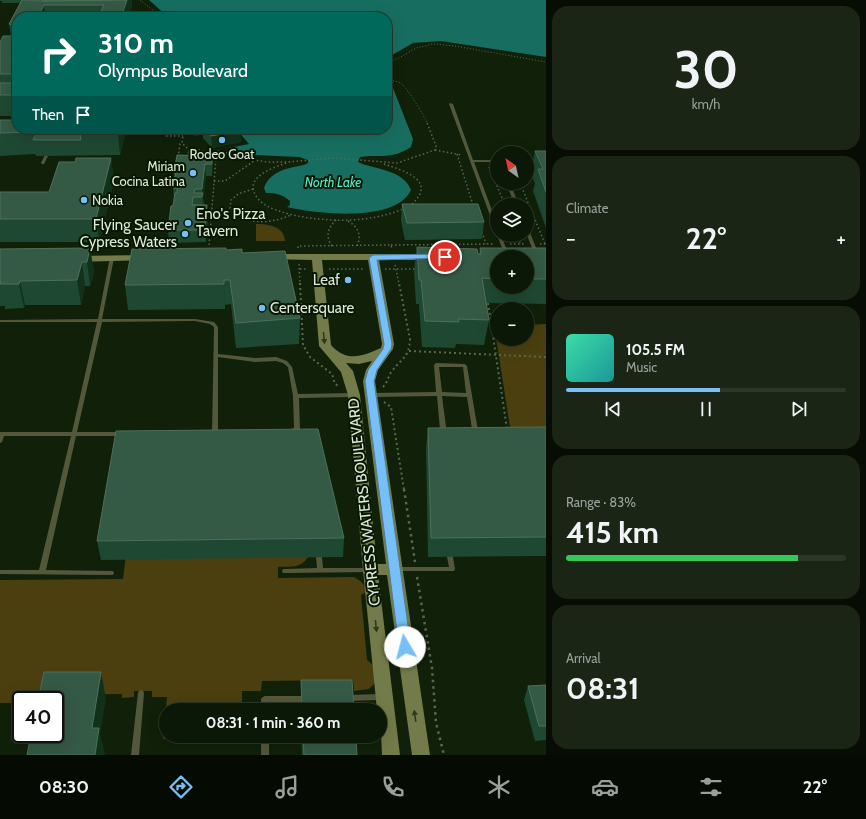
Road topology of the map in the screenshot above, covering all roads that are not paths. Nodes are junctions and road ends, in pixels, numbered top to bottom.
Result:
1 (451, 104) dead end
2 (46, 156) dead end
3 (472, 161) junction
4 (490, 161) edge
5 (534, 161) edge
6 (546, 161) edge
7 (43, 163) dead end
8 (490, 211) edge
9 (532, 242) edge
10 (538, 256) edge
11 (263, 257) edge
12 (438, 257) edge
13 (112, 258) junction
14 (154, 258) edge
15 (64, 259) edge
16 (317, 263) junction
17 (374, 263) junction
18 (100, 320) junction
19 (0, 321) edge
20 (387, 349) junction
21 (331, 354) junction
22 (216, 355) junction
23 (376, 392) junction
24 (439, 394) junction
25 (354, 395) junction
26 (469, 395) junction
27 (296, 396) junction
28 (443, 430) junction
29 (451, 430) edge
30 (284, 431) edge
31 (467, 431) edge
32 (207, 433) edge
33 (215, 433) junction
34 (222, 433) edge
35 (1, 434) edge
36 (126, 434) edge
37 (74, 435) junction
38 (0, 441) edge
39 (444, 441) edge
40 (319, 557) dead end
41 (450, 557) dead end
42 (394, 569) junction
43 (320, 570) junction
44 (370, 570) junction
45 (285, 571) dead end
46 (0, 572) edge
47 (42, 572) junction
48 (111, 573) dead end
49 (141, 693) dead end
50 (384, 697) junction
51 (317, 698) edge
52 (340, 698) edge
53 (265, 703) edge
54 (265, 743) edge
55 (135, 755) edge
56 (266, 755) edge
57 (392, 755) edge
58 (421, 755) edge

1 - 3 lane
2 - 7 lane
3 - 4 lane
3 - 8 lane
5 - 6 lane
9 - 10 lane
11 - 16 street
12 - 17 street
13 - 14 street
13 - 15 street
13 - 18 lane
16 - 17 street
16 -> 21 street, CYPRESS WATERS BOULEVARD
17 - 20 street
18 - 19 lane
18 - 22 lane
18 - 37 lane
20 - 21 street
20 - 23 street, CYPRESS WATERS BOULEVARD
21 - 25 street, CYPRESS WATERS BOULEVARD
22 - 27 lane
22 - 33 lane
23 - 24 lane
23 - 25 street
23 - 42 street, CYPRESS WATERS BOULEVARD
24 - 26 lane
24 - 26 lane
24 - 28 lane
25 - 27 lane
25 - 44 street, CYPRESS WATERS BOULEVARD
26 - 31 lane
27 - 30 lane
28 - 29 lane
28 - 39 lane
32 - 33 lane
33 - 34 lane
35 - 37 lane
35 - 38 lane
36 - 37 lane
37 - 47 lane
40 - 43 lane
41 - 42 lane
42 - 44 street
58 -> 42 street, CYPRESS WATERS BOULEVARD
43 - 44 lane
43 - 45 lane
44 -> 50 street, CYPRESS WATERS BOULEVARD
46 - 47 lane
47 - 48 lane
49 - 55 lane
50 - 52 lane
50 - 57 street, CYPRESS WATERS BOULEVARD
51 - 53 lane
54 - 56 lane

